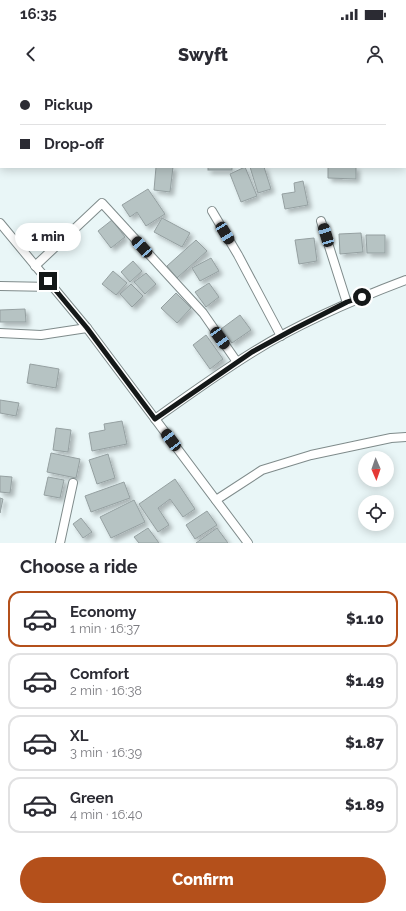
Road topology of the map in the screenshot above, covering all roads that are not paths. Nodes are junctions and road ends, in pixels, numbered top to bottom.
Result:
1 (212, 211) dead end
2 (322, 221) dead end
3 (0, 223) edge
4 (35, 266) junction
5 (406, 280) edge
6 (0, 286) edge
7 (53, 287) junction
8 (347, 302) junction
9 (87, 328) junction
10 (0, 333) edge
11 (281, 336) junction
12 (237, 362) junction
13 (155, 419) junction
14 (406, 437) edge
15 (72, 483) dead end
16 (216, 500) junction
17 (60, 543) edge
18 (248, 543) edge

1 - 11 street
2 - 8 street
3 - 4 street
4 - 7 street
4 - 12 street
5 - 8 street
6 - 7 street
7 - 9 street
8 - 11 street
9 - 10 street
9 - 13 street
11 - 12 street
12 - 13 street
13 - 16 street
14 - 16 street
15 - 17 street
16 - 18 street

